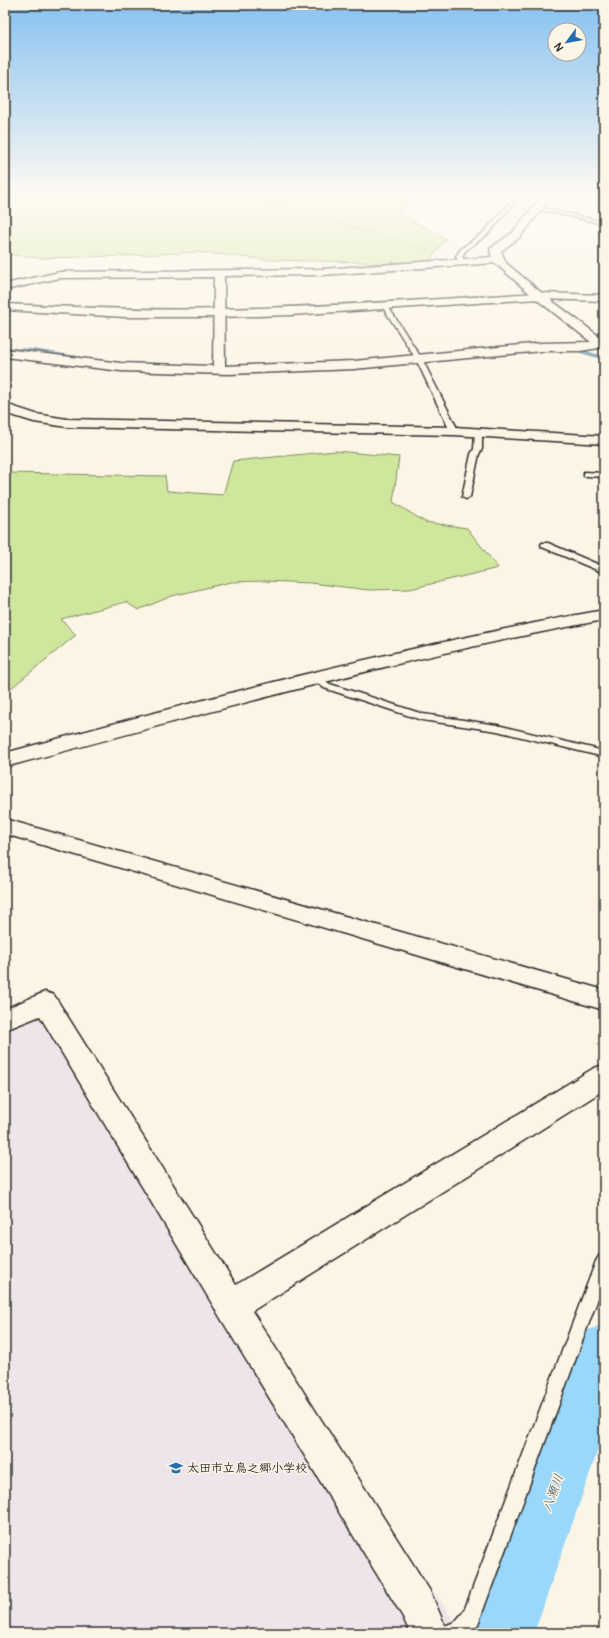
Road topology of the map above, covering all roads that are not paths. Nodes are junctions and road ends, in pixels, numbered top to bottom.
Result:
1 (330, 271) edge
2 (511, 271) edge
3 (219, 272) junction
4 (5, 287) edge
5 (538, 296) junction
6 (604, 298) edge
7 (386, 306) junction
8 (5, 307) edge
9 (218, 313) junction
10 (603, 345) edge
11 (5, 353) edge
12 (419, 359) junction
13 (219, 370) junction
14 (5, 408) edge
15 (454, 431) junction
16 (478, 433) junction
17 (604, 440) edge
18 (587, 474) dead end
19 (604, 475) edge
20 (466, 497) dead end
21 (545, 545) dead end
22 (604, 570) edge
23 (604, 614) edge
24 (316, 678) junction
25 (604, 754) edge
26 (5, 760) edge
27 (5, 826) edge
28 (604, 1000) edge
29 (5, 1020) edge
30 (604, 1076) edge
31 (604, 1261) edge
32 (231, 1306) junction
33 (429, 1633) edge
34 (451, 1633) edge

1 - 3 street
2 - 5 street
3 - 4 street
3 - 9 street
5 - 6 street
5 - 7 street
5 - 10 street
7 - 9 street
7 - 12 lane
8 - 9 street
9 - 13 street
10 - 12 street
11 - 13 street
12 - 13 street
12 - 15 lane
14 - 15 street
15 - 16 street
16 - 17 street
16 - 20 lane
18 - 19 lane
21 - 22 lane
23 - 24 street
24 - 25 lane
24 - 26 street
27 - 28 street
29 - 32 street
30 - 32 street
31 - 34 lane
32 - 33 street

